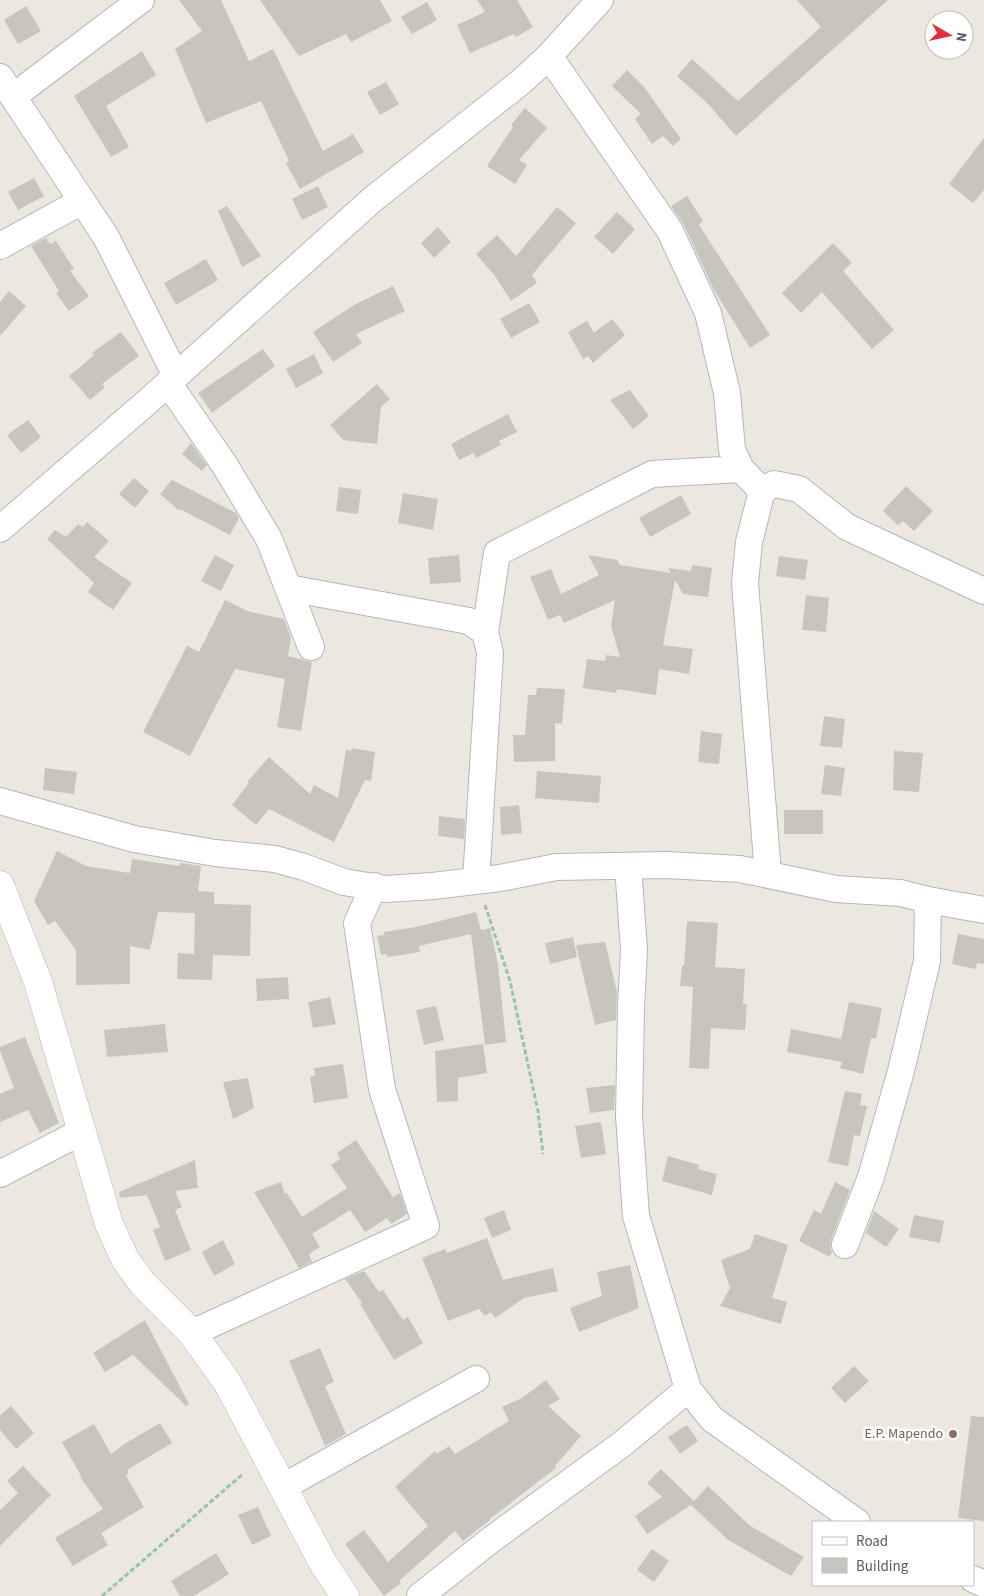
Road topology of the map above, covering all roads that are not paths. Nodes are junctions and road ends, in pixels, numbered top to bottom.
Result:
1 (140, 0) edge
2 (600, 0) edge
3 (549, 56) junction
4 (7, 87) edge
5 (82, 202) junction
6 (0, 246) edge
7 (172, 379) junction
8 (741, 469) junction
9 (762, 491) junction
10 (0, 529) edge
11 (288, 588) junction
12 (984, 591) edge
13 (485, 632) junction
14 (311, 647) dead end
15 (0, 801) edge
16 (628, 866) junction
17 (768, 874) junction
18 (476, 880) junction
19 (0, 886) edge
20 (374, 886) junction
21 (928, 900) junction
22 (984, 910) edge
23 (81, 1132) junction
24 (0, 1174) edge
25 (845, 1245) dead end
26 (192, 1333) junction
27 (476, 1379) dead end
28 (688, 1388) junction
29 (283, 1487) junction
30 (856, 1521) edge
31 (345, 1596) edge
32 (420, 1596) edge

1 - 4 street
2 - 3 street
3 - 7 street
3 - 8 street
4 - 5 street
5 - 6 street
5 - 7 street
7 - 10 street
7 - 11 street
8 - 9 street
8 - 13 street
9 - 12 street
9 - 17 street
11 - 13 street
11 - 14 street
13 - 18 street
15 - 20 street
16 - 17 street
16 - 18 street
16 - 28 street
17 - 21 street
18 - 20 street
19 - 23 street
20 - 26 street
21 - 22 street
21 - 25 street
23 - 24 street
23 - 26 street
26 - 29 street
27 - 29 street
28 - 30 street
28 - 32 street
29 - 31 street

